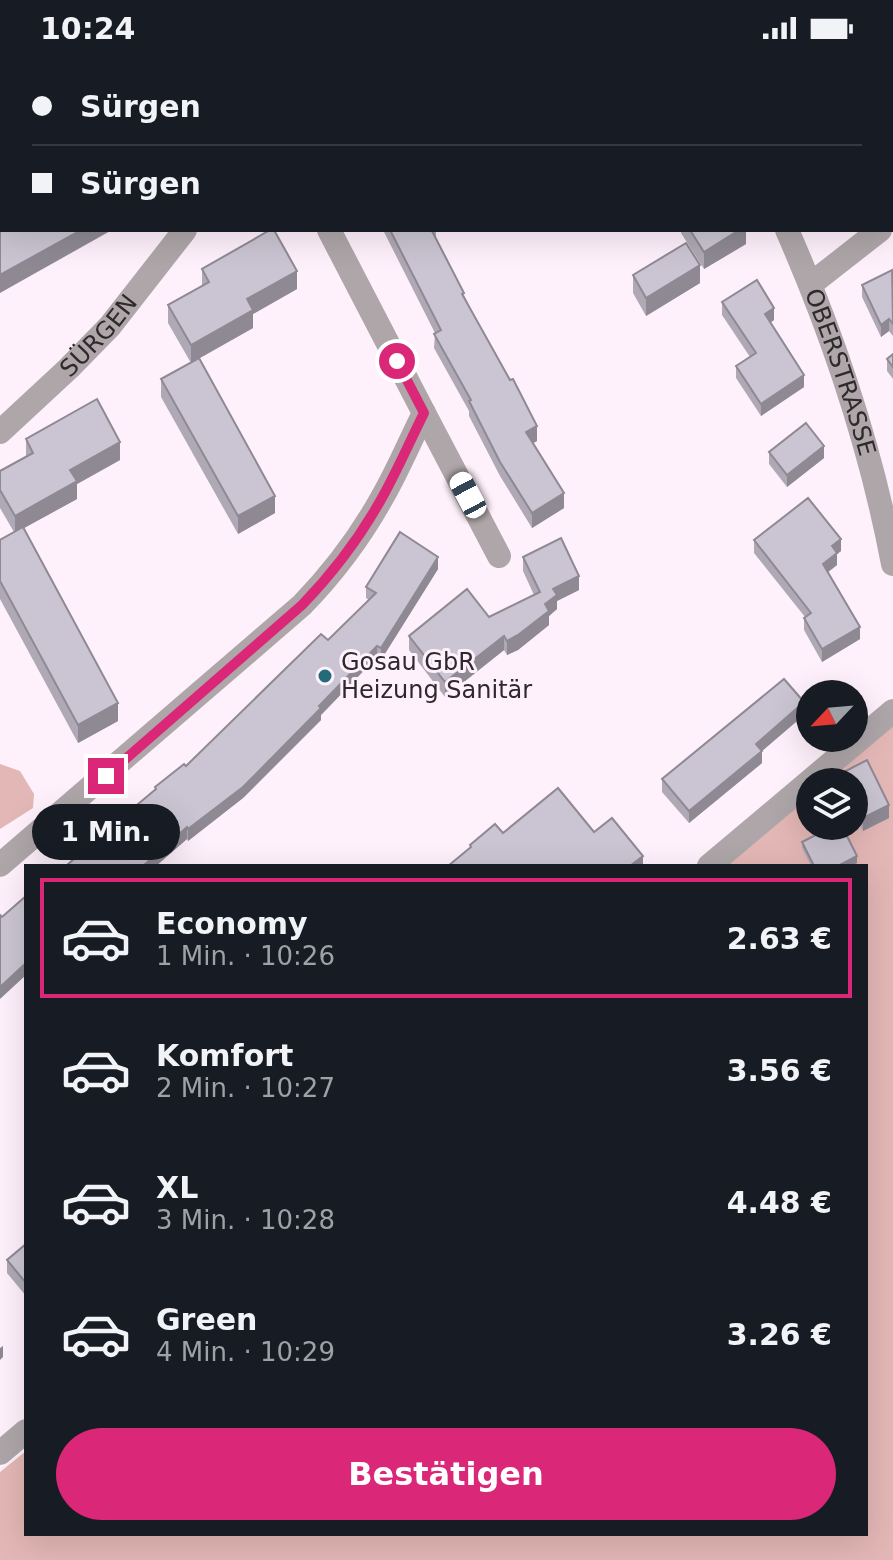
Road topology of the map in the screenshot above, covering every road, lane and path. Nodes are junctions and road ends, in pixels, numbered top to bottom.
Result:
1 (183, 232) edge
2 (330, 232) edge
3 (788, 232) edge
4 (877, 232) edge
5 (811, 284) junction
6 (424, 413) junction
7 (0, 432) edge
8 (499, 556) dead end
9 (893, 564) edge
10 (893, 711) edge
11 (711, 864) edge
12 (0, 865) edge
13 (24, 1433) edge
14 (0, 1453) edge

1 - 7 street, SÜRGEN
2 - 6 street
3 - 5 street, OBERSTRASSE
4 - 5 street
5 - 9 street, OBERSTRASSE
6 - 8 street
6 - 12 street
10 - 11 street
13 - 14 street

